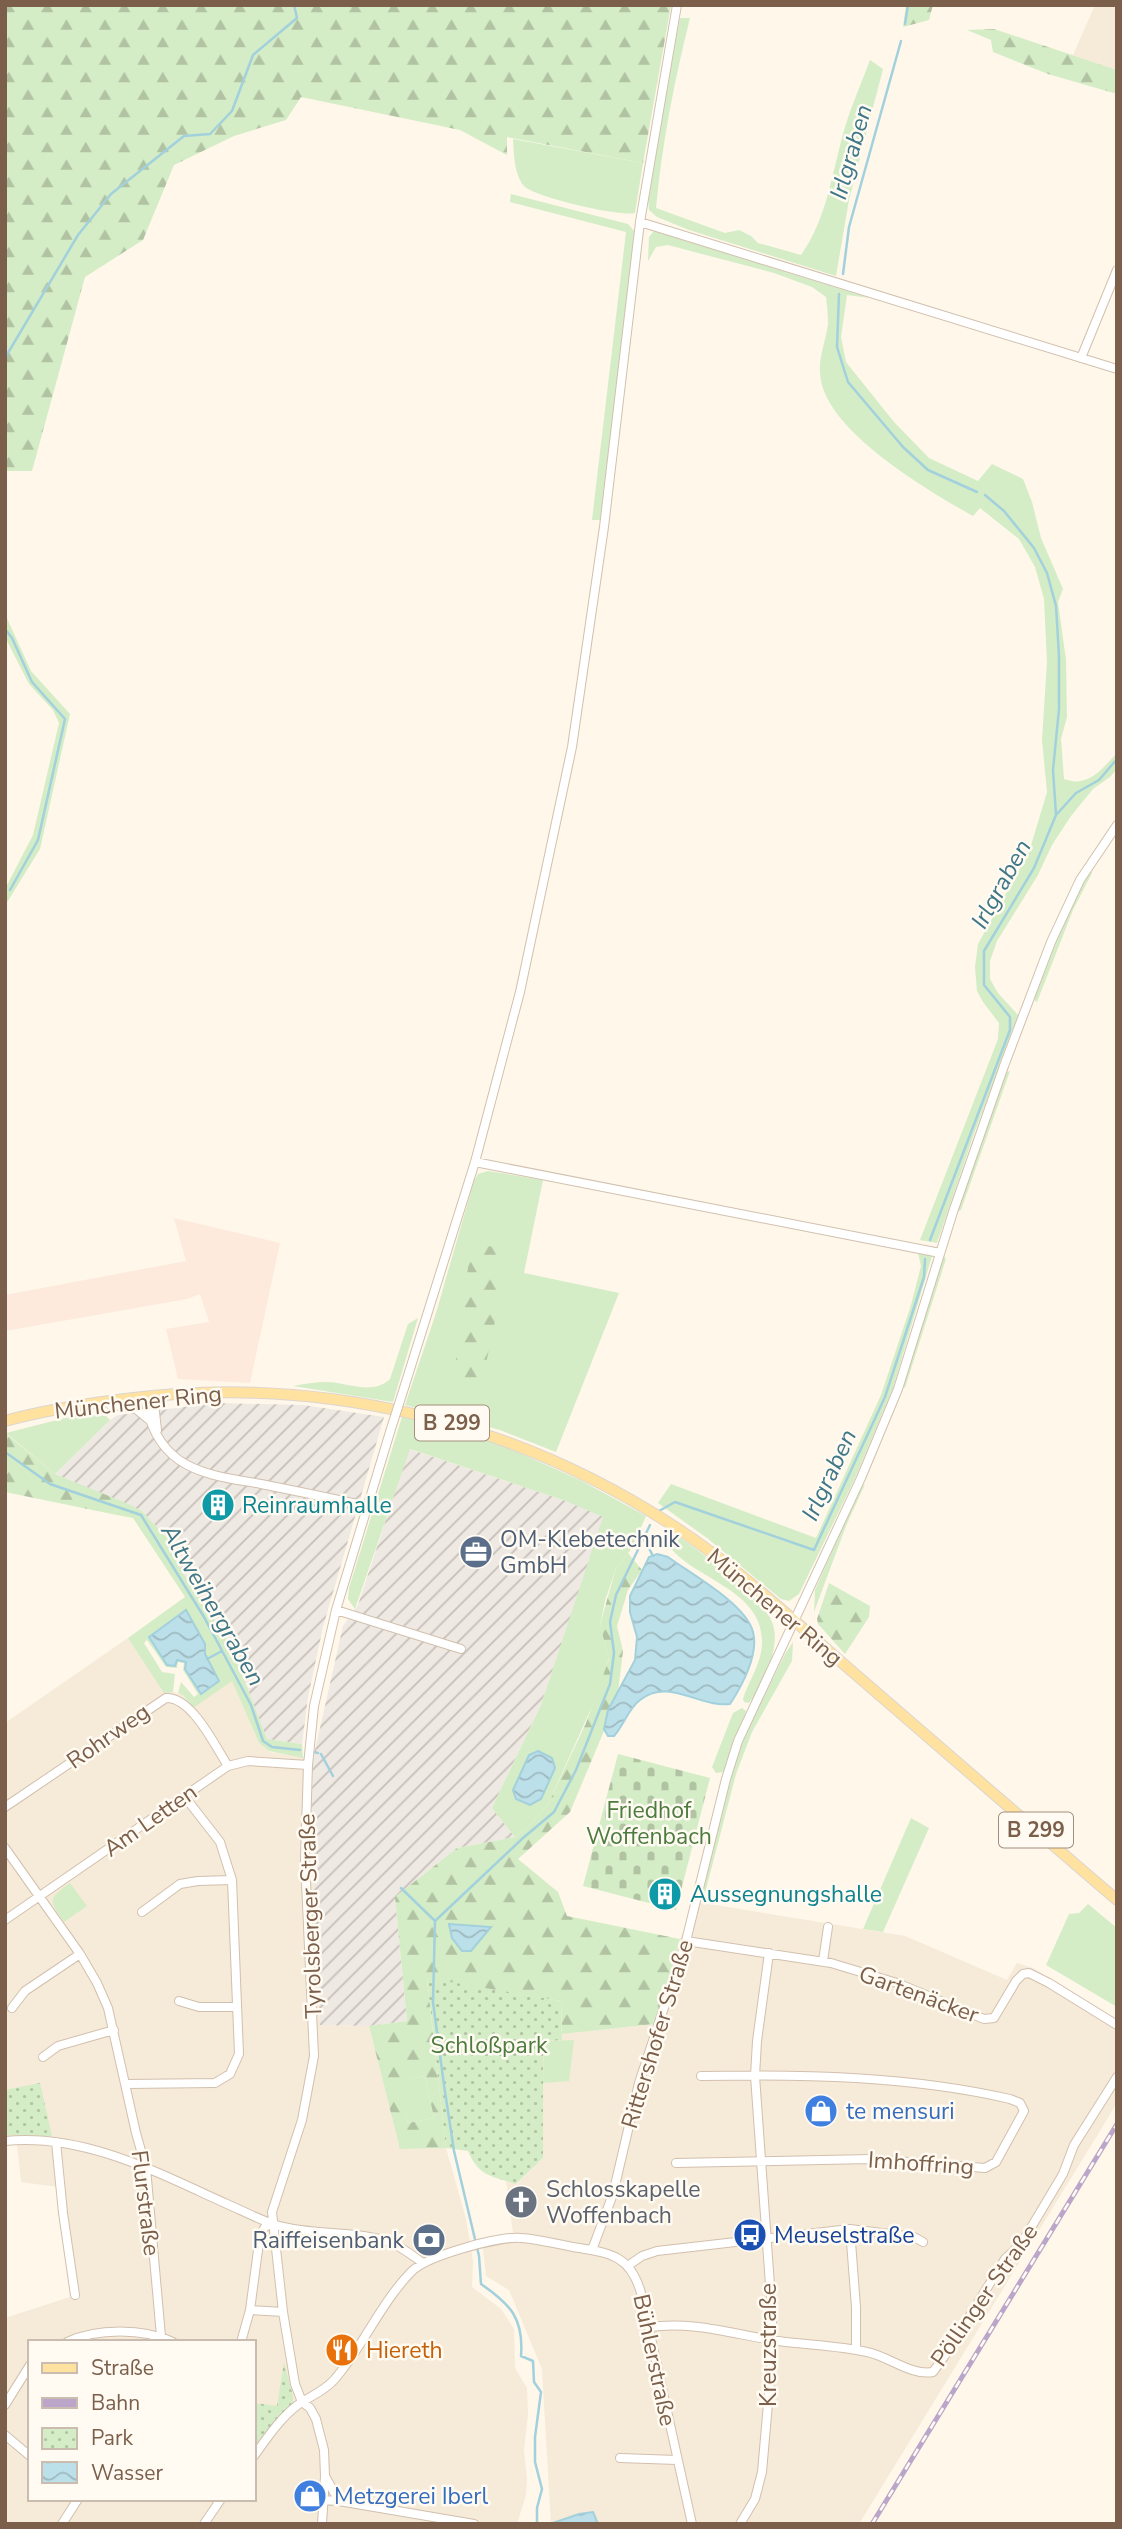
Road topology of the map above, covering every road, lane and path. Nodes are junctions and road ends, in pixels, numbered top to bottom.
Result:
1 (677, 5) edge
2 (640, 222) junction
3 (1117, 270) edge
4 (1080, 358) junction
5 (1117, 369) edge
6 (1117, 825) edge
7 (475, 1162) junction
8 (940, 1253) junction
9 (149, 1395) junction
10 (95, 1402) junction
11 (5, 1421) edge
12 (149, 1421) junction
13 (159, 1436) junction
14 (366, 1506) junction
15 (336, 1610) junction
16 (794, 1621) junction
17 (461, 1649) dead end
18 (307, 1765) junction
19 (228, 1766) junction
20 (185, 1797) junction
21 (5, 1807) edge
22 (5, 1848) edge
23 (232, 1880) junction
24 (39, 1896) junction
25 (1117, 1899) edge
26 (142, 1912) dead end
27 (5, 1920) edge
28 (828, 1927) dead end
29 (686, 1941) junction
30 (769, 1953) junction
31 (80, 1954) junction
32 (822, 1961) junction
33 (178, 2001) dead end
34 (237, 2007) junction
35 (12, 2008) dead end
36 (1117, 2025) edge
37 (114, 2030) junction
38 (43, 2057) dead end
39 (701, 2076) dead end
40 (755, 2076) junction
41 (1117, 2077) edge
42 (126, 2084) junction
43 (5, 2141) edge
44 (56, 2142) junction
45 (760, 2161) junction
46 (676, 2163) dead end
47 (146, 2168) junction
48 (272, 2223) junction
49 (850, 2228) junction
50 (765, 2237) junction
51 (923, 2242) dead end
52 (592, 2250) junction
53 (423, 2263) junction
54 (629, 2265) junction
55 (75, 2295) dead end
56 (250, 2310) junction
57 (283, 2312) junction
58 (649, 2327) junction
59 (161, 2336) junction
60 (73, 2340) edge
61 (169, 2340) edge
62 (241, 2340) edge
63 (773, 2340) junction
64 (856, 2350) junction
65 (28, 2368) edge
66 (302, 2402) junction
67 (5, 2405) edge
68 (5, 2435) edge
69 (256, 2453) edge
70 (28, 2454) edge
71 (620, 2458) dead end
72 (677, 2460) junction
73 (325, 2476) junction
74 (323, 2500) junction
75 (77, 2501) edge
76 (220, 2501) edge
77 (339, 2501) junction
78 (62, 2524) edge
79 (204, 2524) edge
80 (322, 2524) edge
81 (474, 2524) edge
82 (692, 2524) edge
83 (740, 2524) edge

1 - 2 street, Tyrolsberger Straße
2 - 4 street
2 - 7 street, Tyrolsberger Straße
3 - 4 street
4 - 5 street
6 - 8 street, Rittershofer Straße
7 - 8 street
7 - 14 street, Tyrolsberger Straße, bridge
8 - 16 street, Rittershofer Straße
9 - 10 main road, Münchener Ring / B 299
9 - 12 street
9 - 13 street
9 - 16 main road, Münchener Ring / B 299
10 - 11 main road, Münchener Ring / B 299
10 - 12 street
12 - 13 street
13 - 14 street
14 - 15 street, Tyrolsberger Straße
15 - 17 street
15 - 18 street, Tyrolsberger Straße
16 - 25 main road, Münchener Ring / B 299
16 - 29 street, Rittershofer Straße
18 - 19 street, Am Letten
18 - 48 street, Tyrolsberger Straße
19 - 20 street, Am Letten
19 - 21 street, Rohrweg
20 - 23 street
20 - 24 street, Am Letten
22 - 24 street, Flurstraße
23 - 26 street
23 - 34 street
24 - 27 street, Am Letten
24 - 31 street, Flurstraße
28 - 32 street
29 - 30 street, Gartenäcker
29 - 52 street, Rittershofer Straße
30 - 32 street, Gartenäcker
30 - 40 street, Kreuzstraße
31 - 35 street
31 - 37 street, Flurstraße
32 - 36 street, Gartenäcker
33 - 34 street
34 - 42 street
37 - 38 street
37 - 42 street, Flurstraße
39 - 40 street
40 - 45 street, Kreuzstraße
40 - 45 street, Imhoffring
41 - 64 street, Pöllinger Straße
42 - 47 street, Flurstraße
43 - 44 street
44 - 47 street
44 - 55 street
45 - 46 street
45 - 50 street, Kreuzstraße
47 - 48 street
47 - 59 street, Flurstraße
48 - 53 street
48 - 56 street
48 - 57 street, Tyrolsberger Straße
49 - 50 street
49 - 51 street
49 - 64 street
50 - 54 street
50 - 63 street, Kreuzstraße
52 - 53 street, Bühlerstraße
52 - 54 street, Bühlerstraße
53 - 66 street
54 - 58 street, Bühlerstraße
56 - 57 street
56 - 62 street
57 - 66 street, Tyrolsberger Straße
58 - 63 street, Pöllinger Straße
58 - 72 street, Bühlerstraße
59 - 60 street
59 - 61 street
63 - 64 street, Pöllinger Straße
63 - 83 street, Kreuzstraße
65 - 67 street
66 - 69 street
66 - 73 street, Tyrolsberger Straße
68 - 70 street
71 - 72 street
72 - 82 street, Bühlerstraße
73 - 74 street
73 - 77 street
74 - 77 street
74 - 80 street
75 - 78 street
76 - 79 street
77 - 81 street

